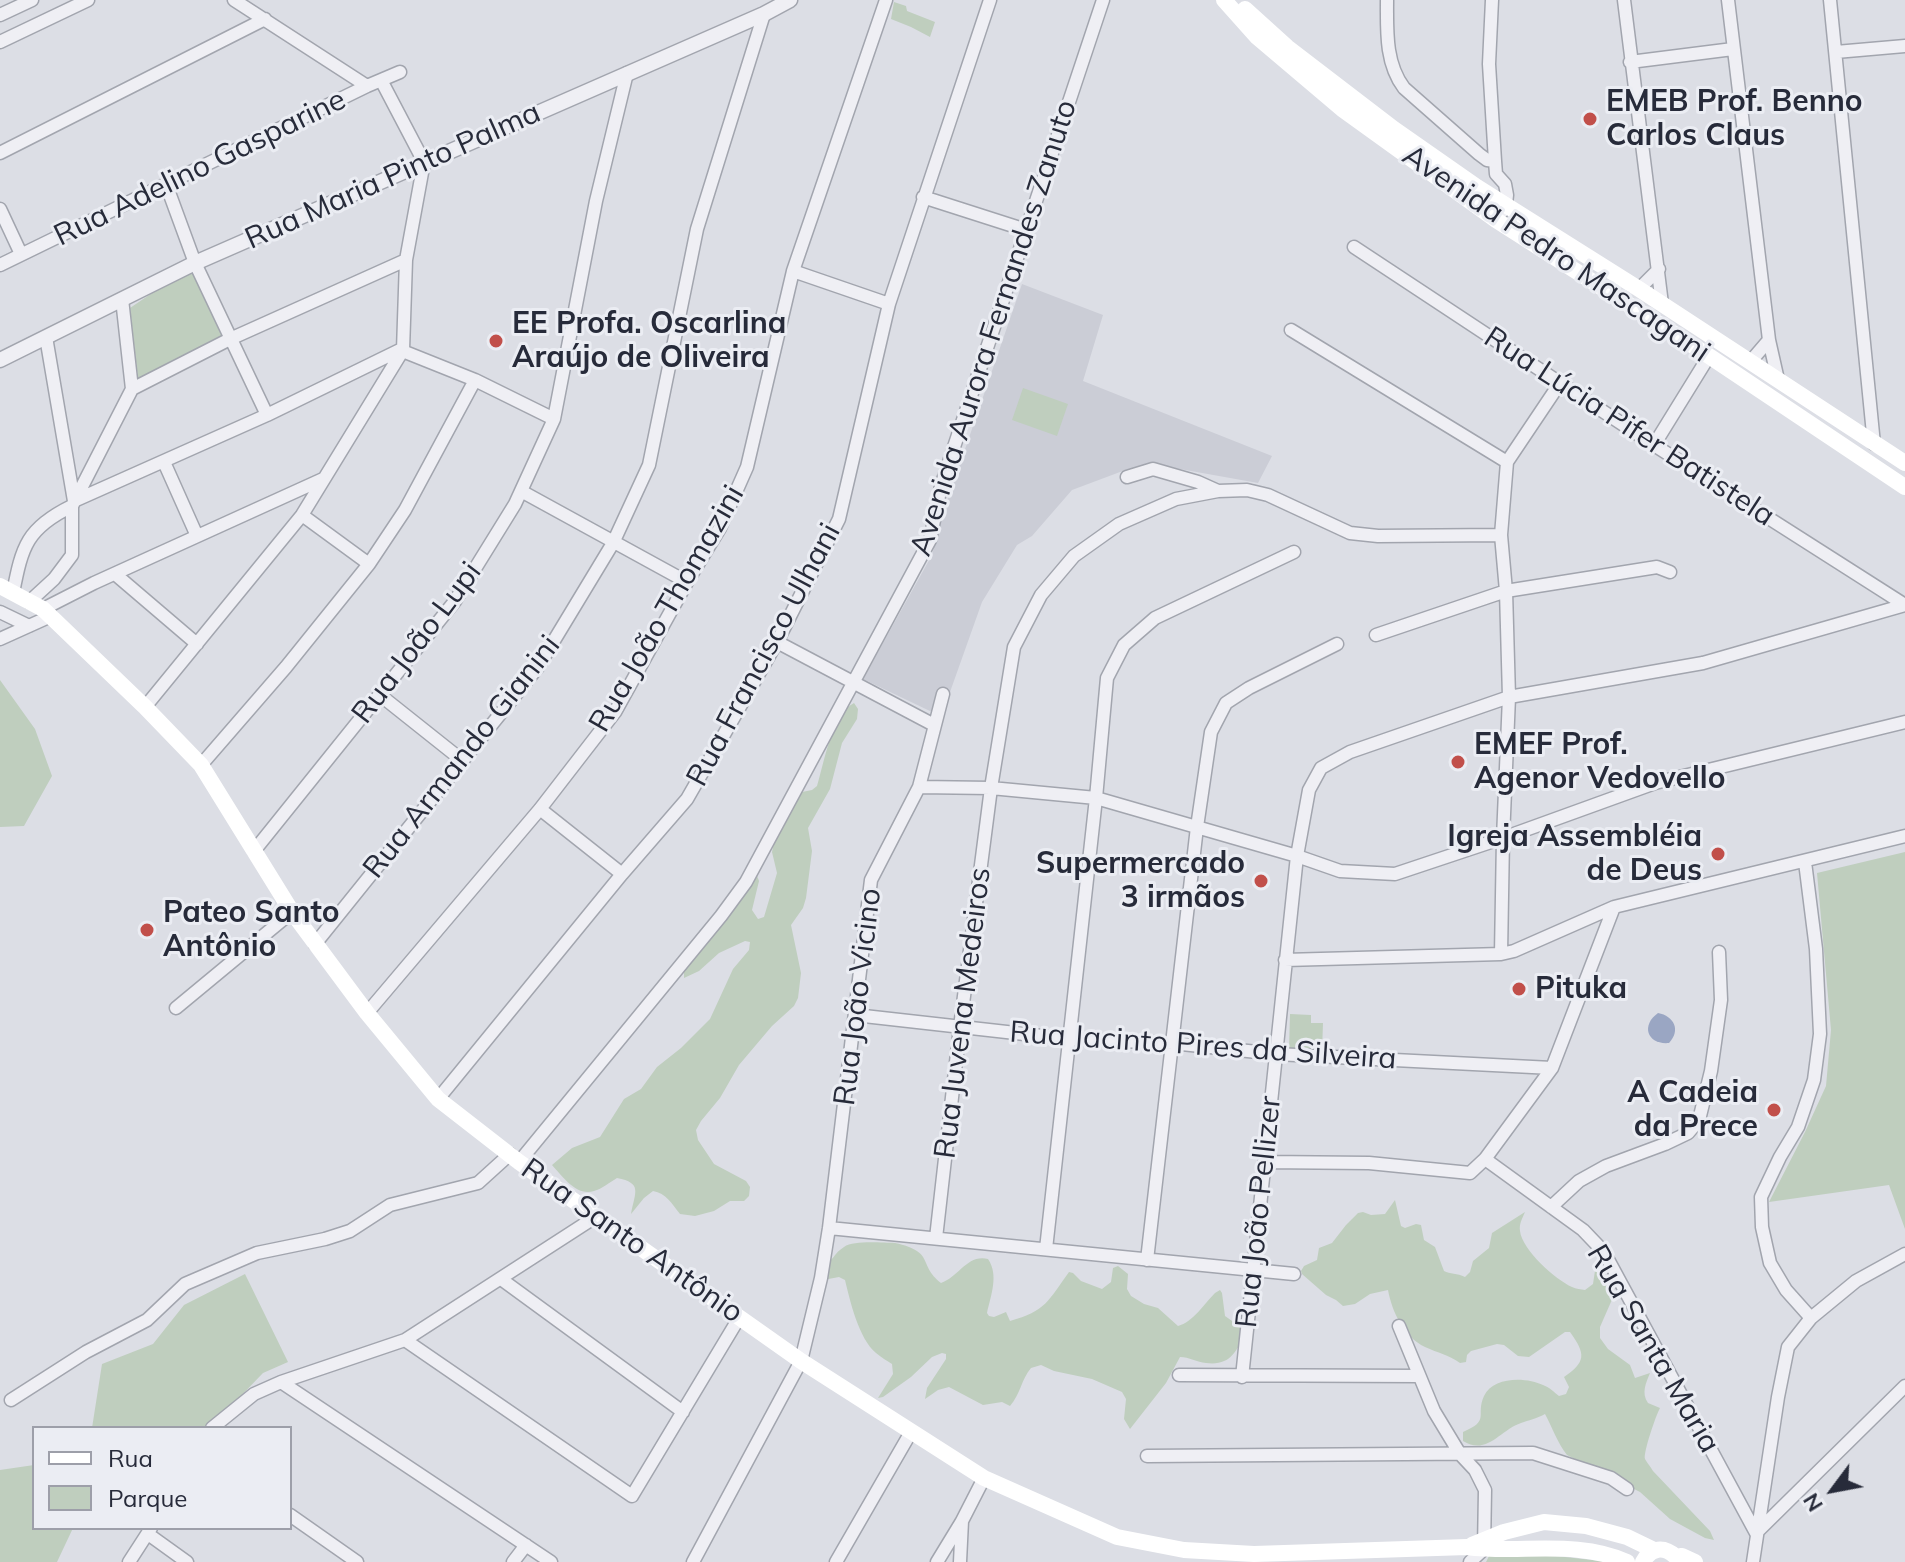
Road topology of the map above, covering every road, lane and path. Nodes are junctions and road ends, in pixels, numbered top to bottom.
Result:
1 (32, 0) edge
2 (88, 0) edge
3 (234, 0) edge
4 (790, 0) edge
5 (886, 0) edge
6 (990, 0) edge
7 (1103, 0) edge
8 (1224, 0) edge
9 (1236, 0) edge
10 (1387, 0) edge
11 (1492, 0) edge
12 (1624, 0) edge
13 (1728, 0) edge
14 (1830, 0) edge
15 (764, 14) junction
16 (0, 15) edge
17 (265, 19) junction
18 (0, 42) edge
19 (1905, 46) edge
20 (1733, 49) junction
21 (1836, 52) junction
22 (1630, 62) junction
23 (400, 72) dead end
24 (627, 73) junction
25 (381, 80) junction
26 (367, 86) junction
27 (0, 153) edge
28 (424, 162) junction
29 (1496, 168) junction
30 (166, 184) junction
31 (1474, 194) junction
32 (923, 197) junction
33 (1506, 204) junction
34 (0, 209) edge
35 (1496, 220) junction
36 (1026, 230) junction
37 (1354, 247) dead end
38 (21, 254) junction
39 (406, 260) junction
40 (195, 263) junction
41 (0, 265) edge
42 (1659, 269) junction
43 (793, 271) junction
44 (1639, 289) junction
45 (122, 299) junction
46 (889, 304) junction
47 (1662, 304) junction
48 (1291, 330) dead end
49 (46, 337) junction
50 (230, 339) junction
51 (1769, 340) junction
52 (403, 350) junction
53 (1709, 356) junction
54 (0, 360) edge
55 (1751, 361) junction
56 (475, 380) junction
57 (1778, 380) junction
58 (1560, 383) junction
59 (132, 389) junction
60 (267, 415) junction
61 (554, 419) junction
62 (1874, 444) junction
63 (1654, 445) junction
64 (164, 462) junction
65 (1507, 462) junction
66 (1905, 463) edge
67 (1127, 477) dead end
68 (324, 478) junction
69 (1905, 487) edge
70 (521, 491) junction
71 (1218, 491) junction
72 (73, 504) junction
73 (302, 515) junction
74 (1501, 535) junction
75 (197, 536) junction
76 (613, 543) junction
77 (1294, 552) dead end
78 (369, 564) junction
79 (1670, 572) dead end
80 (115, 574) junction
81 (687, 582) junction
82 (7, 590) edge
83 (1506, 591) junction
84 (1905, 605) edge
85 (41, 609) junction
86 (0, 612) edge
87 (29, 626) junction
88 (1376, 635) dead end
89 (0, 639) edge
90 (777, 642) junction
91 (197, 644) junction
92 (1337, 644) dead end
93 (853, 682) junction
94 (943, 694) dead end
95 (380, 695) junction
96 (1509, 697) junction
97 (145, 707) junction
98 (1905, 722) edge
99 (934, 725) junction
100 (463, 761) junction
101 (201, 765) junction
102 (919, 787) junction
103 (991, 788) junction
104 (1096, 798) junction
105 (540, 809) junction
106 (1197, 827) junction
107 (1905, 836) edge
108 (1503, 838) junction
109 (254, 851) junction
110 (1297, 856) junction
111 (1805, 862) junction
112 (622, 874) junction
113 (1614, 907) junction
114 (292, 912) junction
115 (315, 944) junction
116 (1719, 952) dead end
117 (1501, 954) junction
118 (1285, 960) junction
119 (176, 1008) dead end
120 (367, 1013) junction
121 (855, 1015) junction
122 (960, 1027) junction
123 (1069, 1039) junction
124 (1172, 1043) junction
125 (1276, 1054) junction
126 (1552, 1068) junction
127 (438, 1099) junction
128 (515, 1158) junction
129 (1485, 1159) junction
130 (1265, 1162) junction
131 (1551, 1207) junction
132 (597, 1216) junction
133 (829, 1228) junction
134 (936, 1238) junction
135 (1046, 1249) junction
136 (1905, 1254) edge
137 (1147, 1260) junction
138 (1253, 1270) junction
139 (1294, 1274) dead end
140 (501, 1279) junction
141 (739, 1318) junction
142 (1811, 1318) junction
143 (1399, 1326) dead end
144 (405, 1340) junction
145 (801, 1361) junction
146 (1179, 1375) dead end
147 (1419, 1376) junction
148 (1242, 1377) junction
149 (281, 1382) junction
150 (1905, 1386) edge
151 (11, 1400) dead end
152 (683, 1412) junction
153 (214, 1426) edge
154 (911, 1432) junction
155 (1460, 1454) junction
156 (1147, 1456) dead end
157 (984, 1478) junction
158 (1627, 1489) dead end
159 (292, 1516) edge
160 (962, 1521) junction
161 (149, 1531) edge
162 (1756, 1533) junction
163 (526, 1545) junction
164 (1485, 1545) junction
165 (1468, 1554) edge
166 (1649, 1556) edge
167 (1676, 1560) edge
168 (129, 1562) edge
169 (187, 1562) edge
170 (357, 1562) edge
171 (513, 1562) edge
172 (551, 1562) edge
173 (693, 1562) edge
174 (836, 1562) edge
175 (937, 1562) edge
176 (960, 1562) edge
177 (1627, 1562) edge
178 (1695, 1562) edge
179 (1753, 1562) edge

1 - 16 street
2 - 18 street
3 - 17 street
4 - 15 street, Rua Maria Pinto Palma
5 - 43 street, Rua João Thomazini
6 - 32 street, Rua Francisco Ulhani
7 - 36 street, Avenida Aurora Fernandes Zanuto
8 - 31 main road, Avenida Pedro Mascagani
9 - 31 main road, Avenida Pedro Mascagani
10 - 29 street
11 - 29 street
12 - 22 street
13 - 20 street
14 - 21 street
15 - 24 street, Rua Maria Pinto Palma
15 - 76 street, Rua Armando Gianini
17 - 26 street
17 - 27 street
19 - 21 street
20 - 22 street
20 - 51 street
21 - 62 street
22 - 42 street
23 - 25 street, Rua Adelino Gasparine
24 - 28 street, Rua Maria Pinto Palma
24 - 61 street, Rua João Lupi
25 - 26 street, Rua Adelino Gasparine
25 - 28 street
26 - 30 street, Rua Adelino Gasparine
28 - 39 street
28 - 40 street, Rua Maria Pinto Palma
29 - 31 street
29 - 33 street
30 - 38 street, Rua Adelino Gasparine
30 - 40 street
31 - 33 main road, Avenida Pedro Mascagani
31 - 35 main road, Avenida Pedro Mascagani
32 - 36 street
32 - 46 street, Rua Francisco Ulhani
33 - 35 street
33 - 44 main road, Avenida Pedro Mascagani
34 - 38 street
35 - 53 main road, Avenida Pedro Mascagani
36 - 93 street, Avenida Aurora Fernandes Zanuto
37 - 58 street, Rua Lúcia Pifer Batistela
38 - 41 street, Rua Adelino Gasparine
39 - 50 street
39 - 52 street
40 - 45 street, Rua Maria Pinto Palma
40 - 50 street
42 - 44 street
42 - 47 street
43 - 46 street
43 - 81 street, Rua João Thomazini
44 - 47 main road, Avenida Pedro Mascagani
45 - 49 street, Rua Maria Pinto Palma
45 - 59 street
46 - 90 street, Rua Francisco Ulhani
47 - 55 main road, Avenida Pedro Mascagani
48 - 65 street
49 - 54 street, Rua Maria Pinto Palma
49 - 72 street
50 - 59 street
50 - 60 street
51 - 55 street
51 - 57 street
52 - 56 street
52 - 60 street
52 - 68 street
53 - 63 street
53 - 69 main road, Avenida Pedro Mascagani
55 - 57 main road, Avenida Pedro Mascagani
56 - 61 street
56 - 78 street
57 - 62 main road, Avenida Pedro Mascagani
58 - 63 street, Rua Lúcia Pifer Batistela
58 - 65 street
59 - 72 street
60 - 64 street
61 - 70 street, Rua João Lupi
62 - 66 main road, Avenida Pedro Mascagani
63 - 84 street, Rua Lúcia Pifer Batistela
64 - 72 street
64 - 75 street
65 - 74 street
67 - 71 street
68 - 73 street
68 - 75 street
70 - 76 street
70 - 95 street, Rua João Lupi
71 - 74 street
71 - 103 street, Rua Juvena Medeiros
72 - 82 street
72 - 85 street
73 - 78 street
73 - 91 street
74 - 83 street
75 - 80 street
76 - 81 street
76 - 100 street, Rua Armando Gianini
77 - 104 street
78 - 101 street
79 - 83 street
80 - 85 street
80 - 91 street
81 - 105 street, Rua João Thomazini
82 - 85 main road, Rua Santo Antônio
83 - 88 street
83 - 96 street
84 - 96 street
85 - 87 street
85 - 97 main road, Rua Santo Antônio
86 - 87 street
87 - 89 street
90 - 93 street
90 - 112 street, Rua Francisco Ulhani
91 - 97 street
92 - 106 street
93 - 99 street
93 - 128 street, Avenida Aurora Fernandes Zanuto
94 - 99 street, Rua João Vicino
95 - 100 street
95 - 109 street, Rua João Lupi
96 - 108 street
96 - 110 street, Rua João Pellizer
97 - 101 main road, Rua Santo Antônio
98 - 108 street
99 - 102 street, Rua João Vicino
100 - 115 street, Rua Armando Gianini
101 - 109 main road, Rua Santo Antônio
102 - 103 street
102 - 121 street, Rua João Vicino
103 - 104 street
103 - 122 street, Rua Juvena Medeiros
104 - 106 street
104 - 123 street
105 - 112 street
105 - 120 street, Rua João Thomazini
106 - 110 street
106 - 124 street
107 - 111 street
108 - 110 street
108 - 117 street
109 - 114 main road, Rua Santo Antônio
110 - 118 street, Rua João Pellizer
111 - 113 street
111 - 142 street
112 - 127 street, Rua Francisco Ulhani
113 - 117 street
113 - 126 street
114 - 115 main road, Rua Santo Antônio
114 - 119 street
115 - 120 main road, Rua Santo Antônio
116 - 131 street
117 - 118 street
118 - 125 street, Rua João Pellizer
120 - 127 main road, Rua Santo Antônio
121 - 122 street, Rua Jacinto Pires da Silveira
121 - 133 street, Rua João Vicino
122 - 123 street, Rua Jacinto Pires da Silveira
122 - 134 street, Rua Juvena Medeiros
123 - 124 street, Rua Jacinto Pires da Silveira
123 - 135 street
124 - 125 street, Rua Jacinto Pires da Silveira
124 - 137 street
125 - 126 street, Rua Jacinto Pires da Silveira
125 - 130 street, Rua João Pellizer
126 - 129 street
127 - 128 main road, Rua Santo Antônio
128 - 132 main road, Rua Santo Antônio
128 - 151 street, Avenida Aurora Fernandes Zanuto
129 - 130 street
129 - 131 street, Rua Santa Maria
130 - 138 street, Rua João Pellizer
131 - 162 street, Rua Santa Maria
132 - 140 street
132 - 141 main road, Rua Santo Antônio
133 - 134 street
133 - 145 street, Rua João Vicino
134 - 135 street
135 - 137 street
136 - 142 street
137 - 138 street
138 - 139 street
138 - 148 street, Rua João Pellizer
140 - 144 street
140 - 152 street
141 - 145 main road, Rua Santo Antônio
141 - 152 street
142 - 162 street
143 - 147 street
144 - 149 street
144 - 152 street
145 - 154 main road, Rua Santo Antônio
145 - 173 street, Rua João Vicino
146 - 148 street
147 - 148 street
147 - 155 street
149 - 153 street
149 - 163 street
150 - 162 street
154 - 157 main road, Rua Santo Antônio
154 - 174 street
155 - 156 street
155 - 158 street
155 - 164 street
157 - 160 street
157 - 165 main road, Rua Santo Antônio
159 - 170 street
160 - 175 street
160 - 176 street
161 - 168 street
161 - 169 street
162 - 179 street
163 - 171 street
163 - 172 street
164 - 165 main road, Rua Santo Antônio
164 - 166 main road, Rua Santo Antônio
164 - 177 main road, Rua Santo Antônio
166 - 167 main road, Rua Santo Antônio
167 - 178 main road, Rua Santo Antônio

